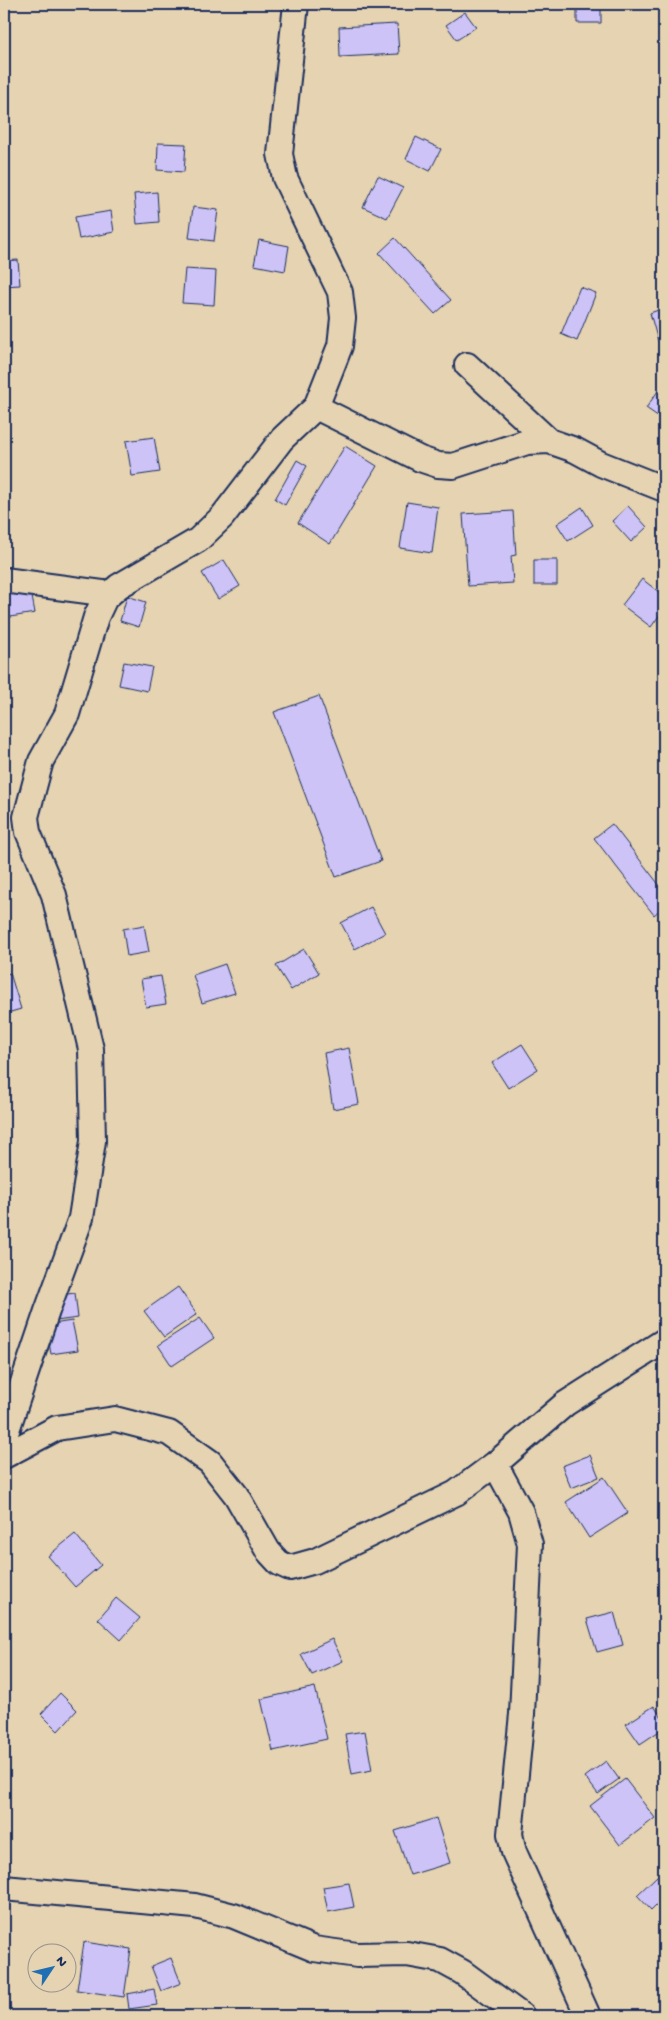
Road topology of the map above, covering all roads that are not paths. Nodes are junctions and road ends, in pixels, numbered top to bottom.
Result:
1 (296, 4) edge
2 (467, 365) dead end
3 (316, 408) junction
4 (549, 441) junction
5 (664, 489) edge
6 (4, 580) edge
7 (110, 594) junction
8 (664, 1341) edge
9 (4, 1439) edge
10 (4, 1456) edge
11 (495, 1464) junction
12 (4, 1888) edge
13 (520, 2016) edge
14 (588, 2016) edge

1 - 3 street
2 - 4 street
3 - 4 street
3 - 7 street
4 - 5 street
6 - 7 street
7 - 9 street
8 - 11 street
10 - 11 street
11 - 14 street
12 - 13 street

